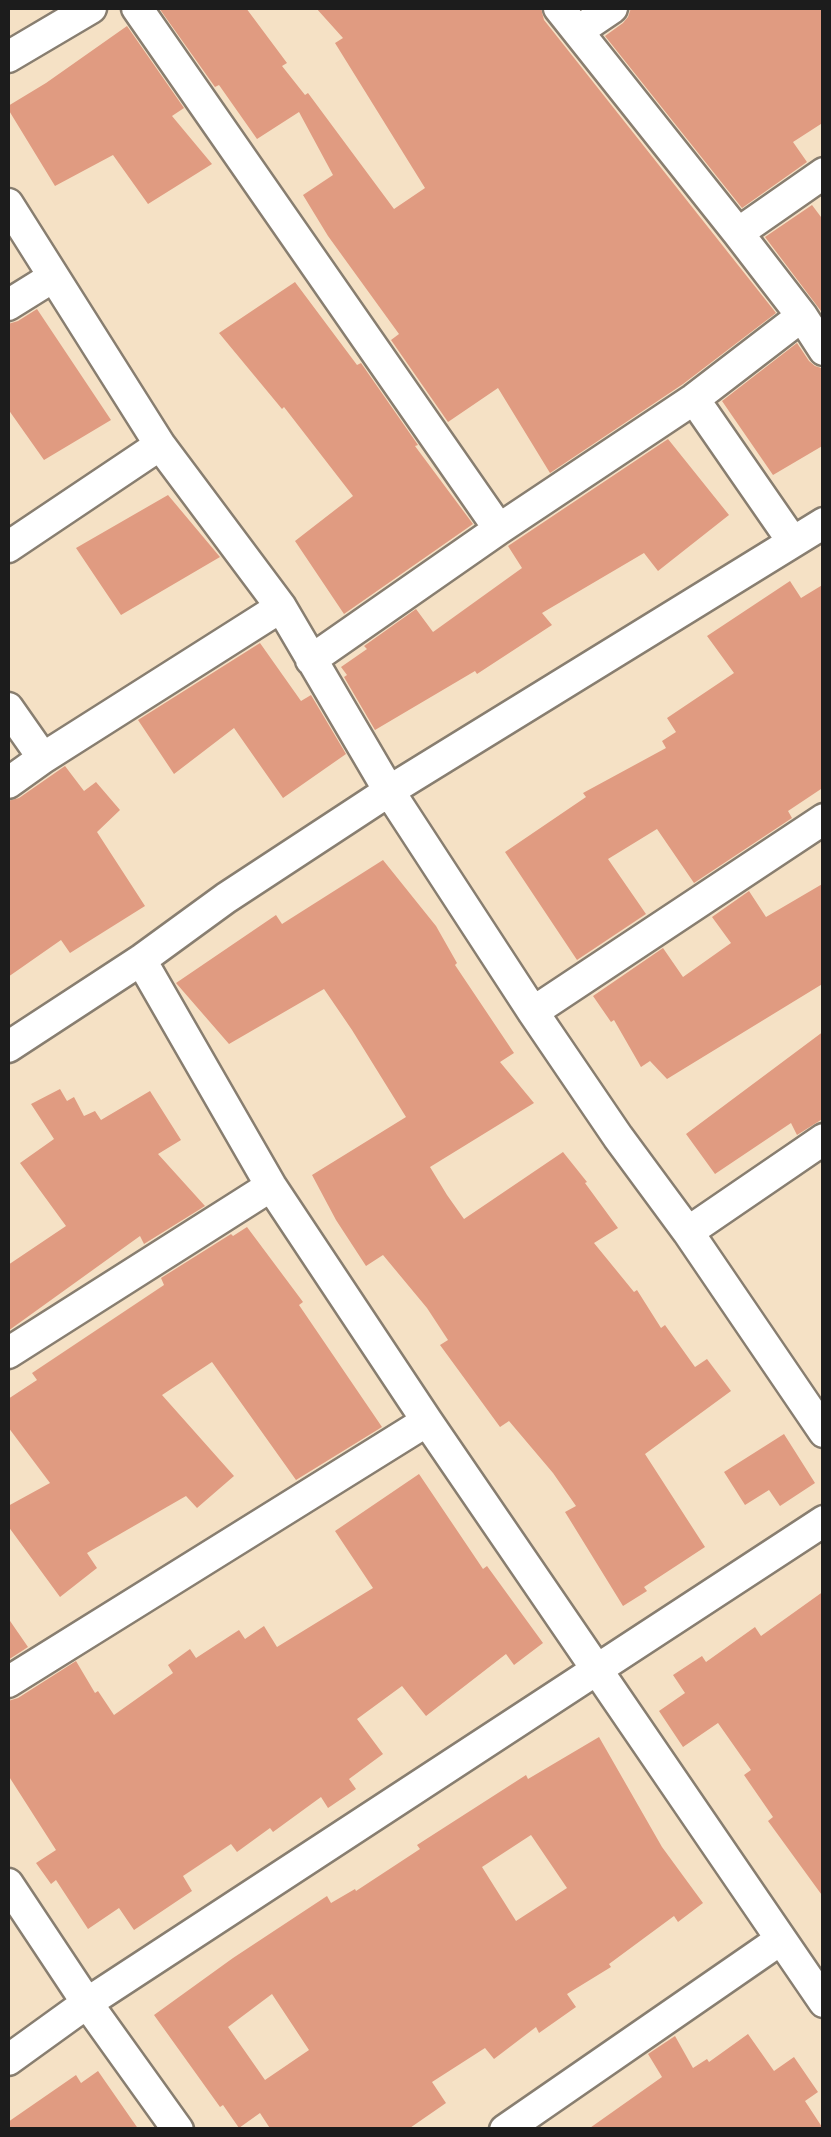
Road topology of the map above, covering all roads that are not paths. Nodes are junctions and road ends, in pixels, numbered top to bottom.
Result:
1 (91, 8) edge
2 (137, 8) edge
3 (612, 8) edge
4 (568, 19) edge
5 (8, 58) edge
6 (824, 174) edge
7 (8, 204) edge
8 (738, 233) junction
9 (53, 277) junction
10 (8, 306) edge
11 (802, 316) junction
12 (824, 350) edge
13 (694, 399) junction
14 (160, 446) junction
15 (824, 523) edge
16 (499, 529) junction
17 (793, 542) junction
18 (8, 547) edge
19 (282, 607) junction
20 (311, 660) junction
21 (8, 708) edge
22 (43, 758) junction
23 (8, 783) edge
24 (389, 791) junction
25 (824, 818) edge
26 (141, 960) junction
27 (533, 1012) junction
28 (12, 1034) edge
29 (824, 1139) edge
30 (271, 1186) junction
31 (688, 1232) junction
32 (8, 1353) edge
33 (427, 1421) junction
34 (824, 1432) edge
35 (824, 1521) edge
36 (598, 1670) junction
37 (8, 1682) edge
38 (8, 1884) edge
39 (780, 1940) junction
40 (824, 2002) edge
41 (87, 2003) junction
42 (8, 2060) edge
43 (178, 2130) edge
44 (504, 2130) edge

1 - 5 street
2 - 16 street
3 - 4 street
4 - 8 street
6 - 8 street
7 - 9 street
8 - 11 street
9 - 10 street
9 - 14 street
11 - 12 street
11 - 13 street
13 - 16 street
13 - 17 street
14 - 18 street
14 - 19 street
15 - 17 street
16 - 20 street
17 - 24 street
19 - 20 street
19 - 22 street
20 - 24 street
21 - 22 street
22 - 23 street
24 - 26 street
24 - 27 street
25 - 27 street
26 - 28 street
26 - 30 street
27 - 31 street
29 - 31 street
30 - 32 street
30 - 33 street
31 - 34 street
33 - 36 street
33 - 37 street
35 - 36 street
36 - 39 street
36 - 41 street
38 - 41 street
39 - 40 street
39 - 44 street
41 - 42 street
41 - 43 street

